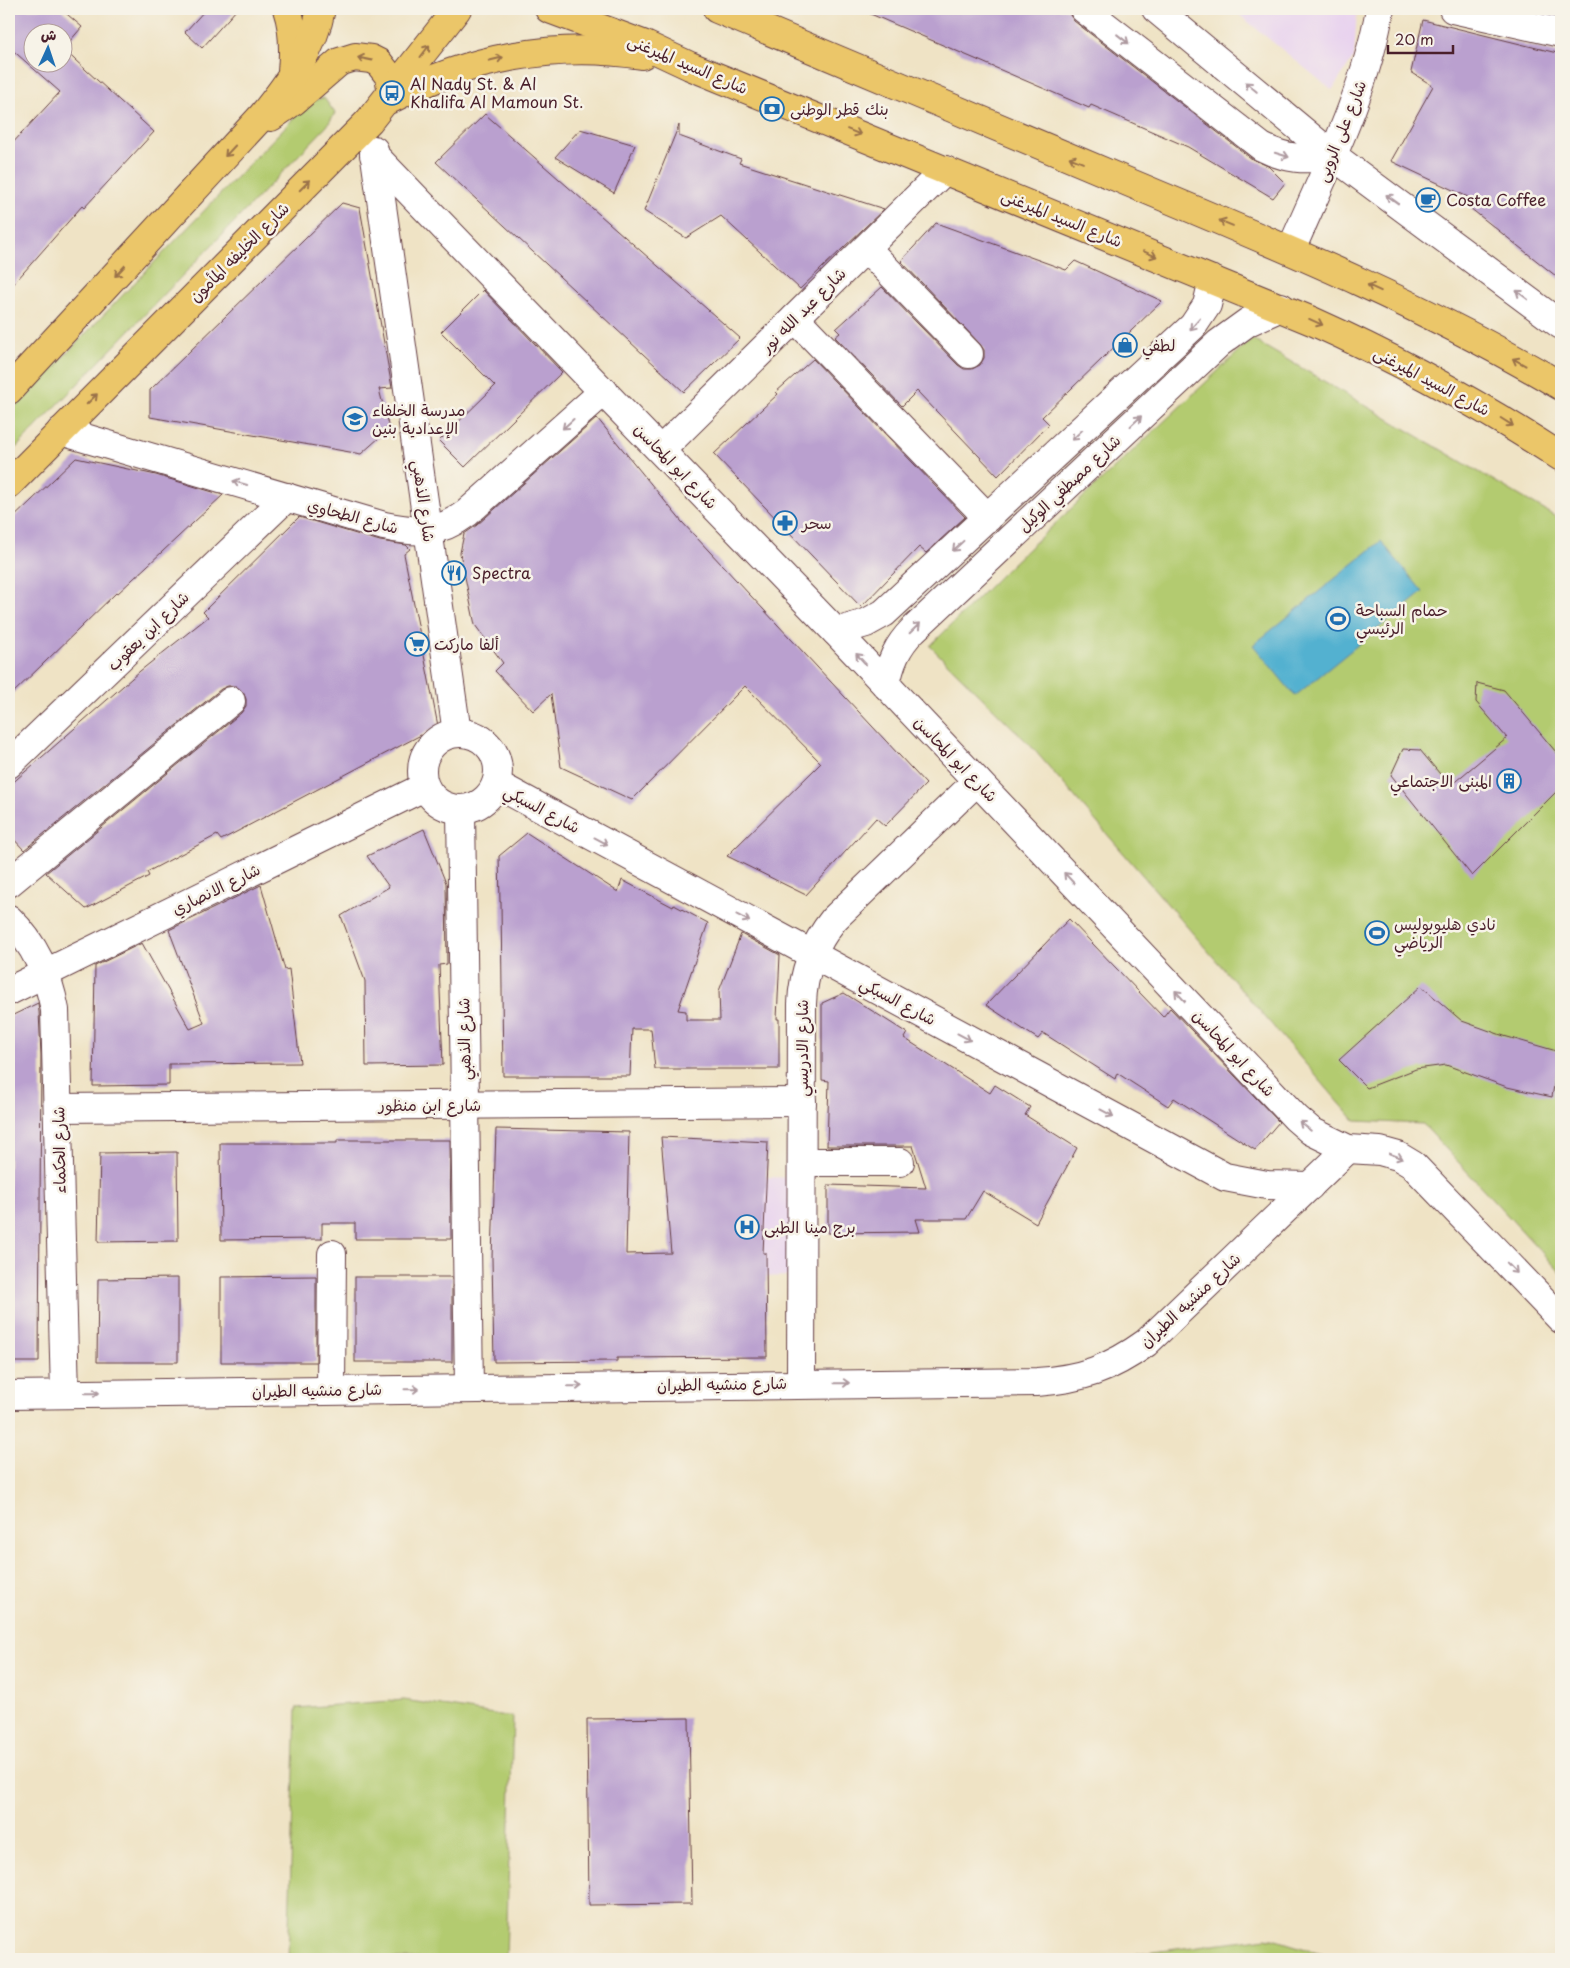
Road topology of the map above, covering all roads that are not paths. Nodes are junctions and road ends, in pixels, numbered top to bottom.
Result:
1 (287, 9) edge
2 (321, 9) edge
3 (457, 9) edge
4 (549, 9) edge
5 (600, 9) edge
6 (717, 9) edge
7 (1084, 9) edge
8 (1156, 9) edge
9 (1380, 9) edge
10 (1453, 9) edge
11 (1561, 34) edge
12 (627, 38) junction
13 (690, 66) junction
14 (291, 76) junction
15 (383, 105) junction
16 (1277, 109) junction
17 (252, 128) junction
18 (1253, 140) junction
19 (374, 155) junction
20 (1332, 155) junction
21 (945, 170) junction
22 (866, 248) junction
23 (1291, 250) junction
24 (1213, 280) junction
25 (1281, 307) junction
26 (795, 318) junction
27 (1561, 324) edge
28 (969, 354) dead end
29 (1561, 386) edge
30 (9, 389) edge
31 (604, 391) junction
32 (61, 431) junction
33 (660, 450) junction
34 (1561, 456) edge
35 (9, 484) edge
36 (286, 497) junction
37 (988, 518) junction
38 (428, 531) junction
39 (836, 632) junction
40 (886, 686) junction
41 (231, 700) dead end
42 (457, 733) junction
43 (9, 764) edge
44 (977, 781) junction
45 (496, 784) junction
46 (424, 787) junction
47 (461, 810) junction
48 (9, 883) edge
49 (9, 919) edge
50 (811, 955) junction
51 (46, 973) junction
52 (9, 991) edge
53 (802, 1102) junction
54 (465, 1105) junction
55 (58, 1108) junction
56 (1348, 1149) junction
57 (802, 1162) junction
58 (900, 1162) dead end
59 (1310, 1186) junction
60 (332, 1254) dead end
61 (1561, 1319) edge
62 (802, 1383) junction
63 (469, 1388) junction
64 (331, 1390) junction
65 (65, 1394) junction
66 (9, 1395) edge

1 - 14 main road
2 - 14 main road
15 -> 3 main road, شارع الخليفه المأمون
4 - 12 main road, شارع السيد الميرغنى
5 - 12 main road
23 -> 6 main road
7 -> 18 street
16 -> 8 street
9 - 20 street, شارع على الروبى
10 - 11 street
12 - 13 main road, شارع السيد الميرغنى
15 -> 13 main road
13 -> 21 main road, شارع السيد الميرغنى
14 - 17 main road
15 -> 17 main road
15 - 19 street, شارع الذهبي
32 -> 15 main road, شارع الخليفه المأمون
16 - 18 street
16 - 20 street
17 -> 30 main road
18 -> 20 street
19 - 31 street, شارع ابو المحاسن
19 - 38 street, شارع الذهبي
20 - 23 street, شارع على الروبى
27 -> 20 street
21 - 22 street, شارع عبد الله نور
21 -> 24 main road, شارع السيد الميرغنى
22 - 26 street, شارع عبد الله نور
22 - 28 street
29 -> 23 main road
24 - 25 main road, شارع السيد الميرغنى
24 -> 37 street, شارع مصطفي الوكيل
25 -> 34 main road, شارع السيد الميرغنى
40 -> 25 street, شارع مصطفي الوكيل
26 - 33 street, شارع عبد الله نور
26 - 37 street
31 - 33 street, شارع ابو المحاسن
31 -> 38 street, شارع الطحاوي
32 - 35 main road, شارع الخليفه المأمون
36 -> 32 street, شارع الطحاوي
33 - 39 street, شارع ابو المحاسن
36 - 38 street, شارع الطحاوي
36 - 43 street, شارع ابن يعقوب
37 -> 39 street, شارع مصطفي الوكيل
38 - 42 street, شارع الذهبي
40 -> 39 street, شارع ابو المحاسن
40 - 44 street, شارع ابو المحاسن
41 - 48 street
42 - 45 street
42 - 46 street
44 - 50 street, شارع الادريسي
56 -> 44 street, شارع ابو المحاسن
45 - 47 street
45 -> 50 street, شارع السبكي
46 - 47 street
46 - 51 street, شارع الانصاري
47 - 54 street, شارع الذهبي
49 - 51 street, شارع الحكماء
50 - 53 street, شارع الادريسي
50 -> 59 street, شارع السبكي
51 - 52 street, شارع الانصاري
51 - 55 street, شارع الحكماء
53 - 54 street, شارع ابن منظور
53 - 57 street, شارع الادريسي
54 - 55 street, شارع ابن منظور
54 - 63 street, شارع الذهبي
55 - 65 street, شارع الحكماء
56 - 59 street, شارع منشيه الطيران
56 -> 61 street, شارع ابو المحاسن
57 - 58 street
57 - 62 street, شارع الادريسي
62 -> 59 street, شارع منشيه الطيران
60 - 64 street
63 -> 62 street, شارع منشيه الطيران
64 -> 63 street, شارع منشيه الطيران
65 -> 64 street, شارع منشيه الطيران
65 - 66 street, شارع منشيه الطيران

